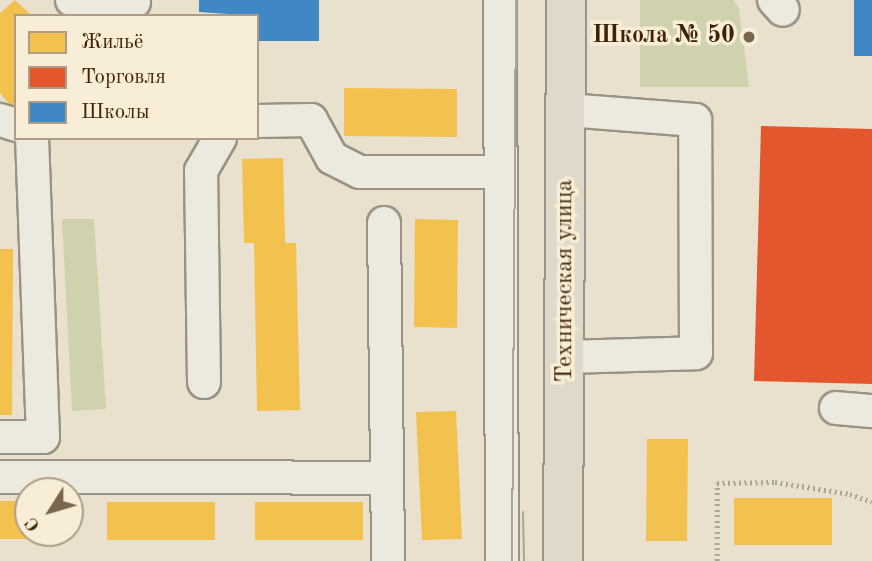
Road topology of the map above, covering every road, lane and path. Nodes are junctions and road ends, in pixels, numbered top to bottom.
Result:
1 (72, 0) edge
2 (500, 0) edge
3 (566, 0) edge
4 (134, 2) dead end
5 (566, 110) junction
6 (259, 121) edge
7 (32, 140) edge
8 (219, 140) edge
9 (501, 172) junction
10 (384, 223) dead end
11 (565, 357) junction
12 (204, 382) dead end
13 (836, 408) dead end
14 (872, 411) edge
15 (0, 437) edge
16 (0, 477) edge
17 (383, 478) junction
18 (872, 502) edge
19 (387, 561) edge
20 (502, 561) edge
21 (563, 561) edge
22 (717, 561) edge

1 - 4 street
2 - 9 street
3 - 5 main road, Техническая улица
5 - 11 main road, Техническая улица
5 - 11 street
6 - 9 street
7 - 15 street
8 - 12 street
9 - 20 street
10 - 17 street
11 - 21 main road, Техническая улица
13 - 14 street
16 - 17 street
17 - 19 street
18 - 22 path

